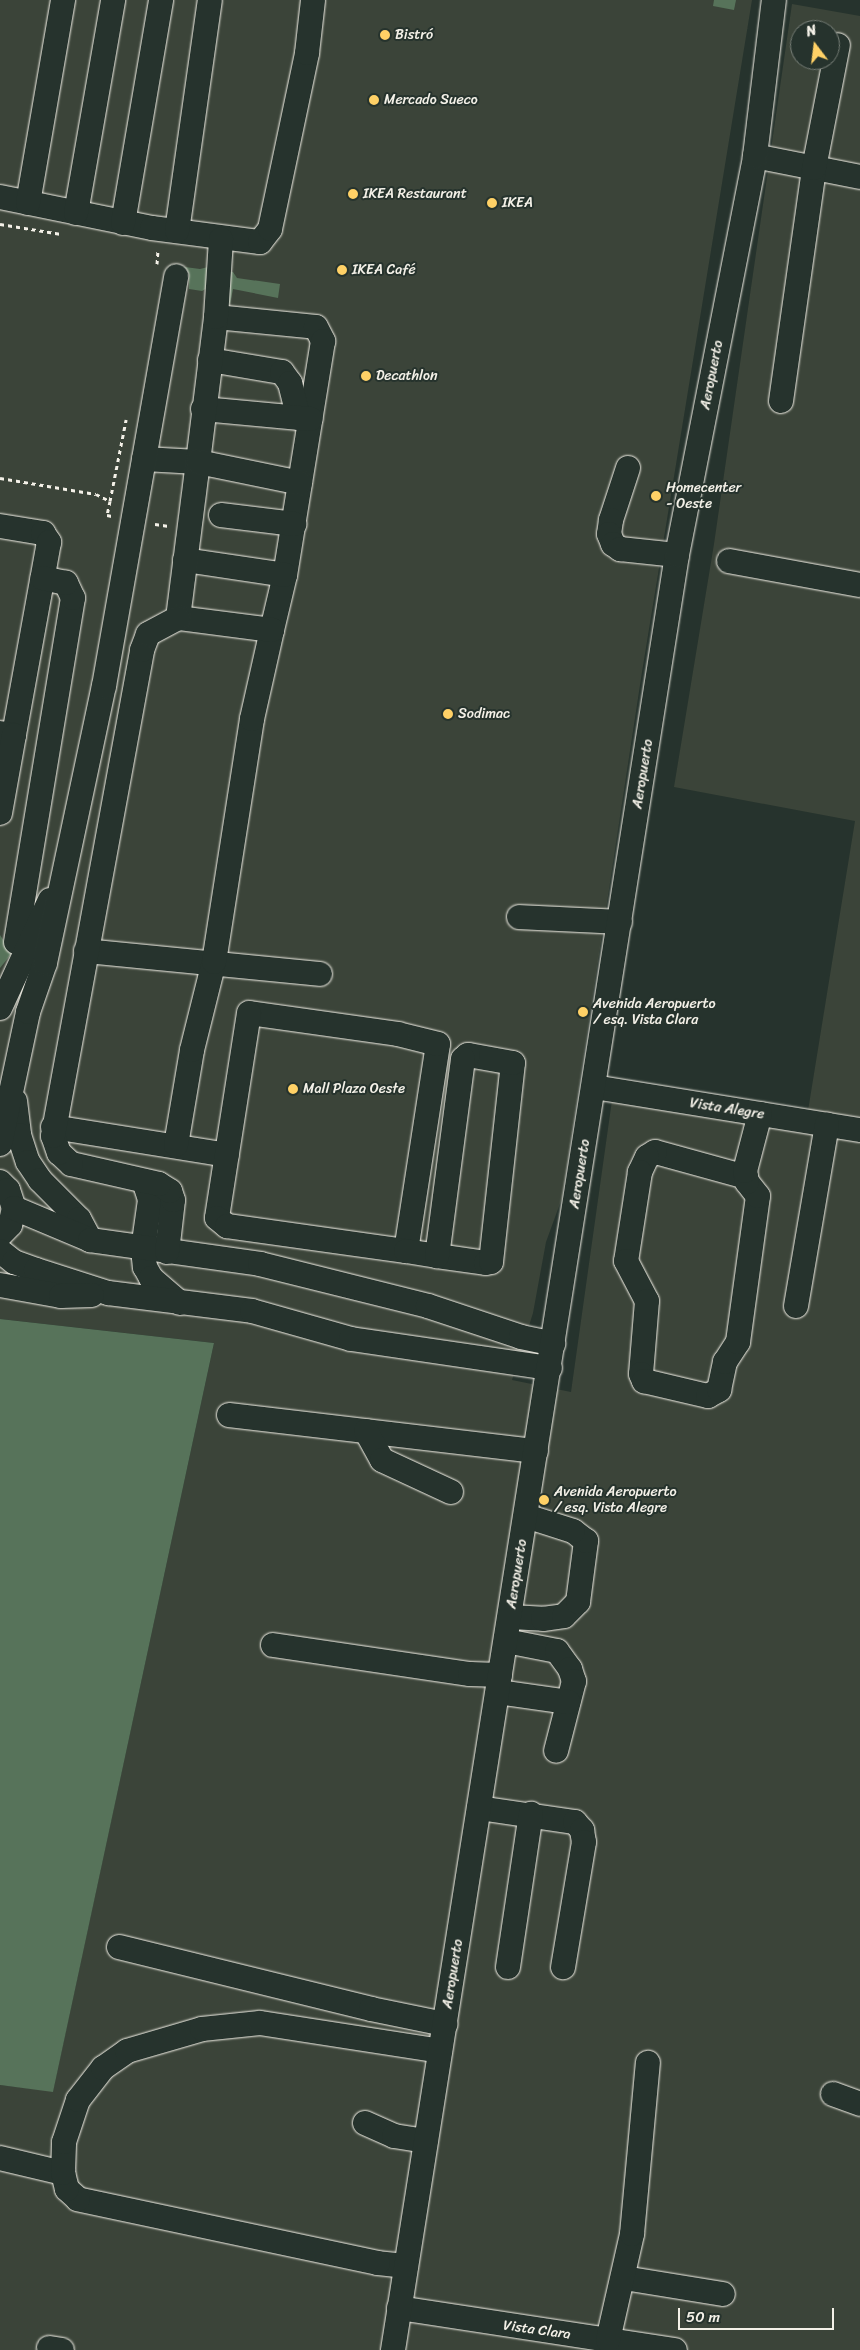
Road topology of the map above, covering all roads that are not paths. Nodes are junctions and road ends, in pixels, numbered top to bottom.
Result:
1 (63, 0) edge
2 (113, 0) edge
3 (161, 0) edge
4 (210, 0) edge
5 (313, 0) edge
6 (774, 0) edge
7 (833, 70) edge
8 (755, 156) junction
9 (814, 168) junction
10 (860, 177) edge
11 (0, 197) edge
12 (28, 203) junction
13 (76, 213) junction
14 (123, 223) junction
15 (177, 231) junction
16 (220, 239) junction
17 (166, 274) road end
18 (216, 317) junction
19 (210, 360) junction
20 (781, 401) dead end
21 (203, 409) junction
22 (305, 419) junction
23 (144, 459) junction
24 (198, 462) junction
25 (628, 468) dead end
26 (300, 483) junction
27 (221, 515) dead end
28 (294, 524) junction
29 (0, 526) edge
30 (677, 555) junction
31 (185, 560) junction
32 (729, 561) dead end
33 (285, 575) junction
34 (43, 578) junction
35 (860, 585) edge
36 (178, 618) junction
37 (272, 630) junction
38 (7, 734) edge
39 (3, 778) edge
40 (0, 813) edge
41 (68, 862) junction
42 (519, 917) dead end
43 (620, 922) junction
44 (14, 941) junction
45 (86, 952) junction
46 (214, 962) junction
47 (320, 974) dead end
48 (0, 1008) edge
49 (28, 1012) junction
50 (13, 1082) junction
51 (594, 1087) junction
52 (760, 1114) junction
53 (827, 1125) junction
54 (53, 1127) junction
55 (860, 1130) edge
56 (178, 1139) junction
57 (0, 1144) edge
58 (228, 1150) junction
59 (0, 1157) edge
60 (746, 1177) junction
61 (144, 1181) junction
62 (1, 1182) edge
63 (14, 1208) junction
64 (0, 1235) edge
65 (90, 1240) junction
66 (143, 1249) junction
67 (0, 1251) edge
68 (406, 1251) junction
69 (168, 1252) junction
70 (437, 1256) junction
71 (0, 1285) edge
72 (108, 1293) junction
73 (180, 1302) junction
74 (796, 1306) dead end
75 (553, 1344) junction
76 (550, 1368) junction
77 (229, 1415) dead end
78 (366, 1431) junction
79 (536, 1451) junction
80 (451, 1492) dead end
81 (526, 1516) junction
82 (510, 1617) junction
83 (506, 1642) junction
84 (273, 1645) dead end
85 (499, 1684) junction
86 (568, 1702) junction
87 (556, 1751) dead end
88 (479, 1808) junction
89 (531, 1814) junction
90 (119, 1947) dead end
91 (508, 1967) dead end
92 (563, 1967) dead end
93 (445, 2024) junction
94 (440, 2051) junction
95 (648, 2063) dead end
96 (833, 2094) dead end
97 (860, 2104) edge
98 (365, 2123) dead end
99 (426, 2141) junction
100 (0, 2158) edge
101 (63, 2173) junction
102 (406, 2266) junction
103 (624, 2278) junction
104 (723, 2294) dead end
105 (399, 2308) junction
106 (608, 2340) junction
107 (645, 2348) edge
108 (392, 2350) edge
109 (675, 2350) edge

1 - 12 street
2 - 13 street
3 - 14 street
4 - 15 street
5 - 16 street
6 - 8 street, Aeropuerto
7 - 9 street
8 - 9 street
8 - 30 street, Aeropuerto
9 - 10 street
9 - 20 street
11 - 12 street
12 - 13 street
13 - 14 street
14 - 15 street
15 - 16 street
16 - 18 street
17 - 23 street
18 - 19 street
18 - 22 street
19 - 21 street
19 - 22 street
21 - 22 street
21 - 24 street
22 - 26 street
23 - 24 street
23 - 41 street
24 - 26 street
24 - 31 street
25 - 30 street
26 - 28 street
27 - 28 street
28 - 33 street
29 - 34 street
30 - 43 street, Aeropuerto
31 - 33 street
31 - 36 street
32 - 35 street
33 - 37 street
34 - 38 street
34 - 44 street
36 - 37 street
36 - 45 street
37 - 46 street
38 - 39 street
39 - 40 street
41 - 44 street
41 - 49 street
42 - 43 street
43 - 51 street, Aeropuerto
44 - 48 street
44 - 49 street
45 - 46 street
45 - 54 street
46 - 47 street
46 - 56 street
49 - 50 street
50 - 57 street
50 - 65 street
51 - 52 street, Vista Alegre
51 - 75 street, Aeropuerto
52 - 53 street, Vista Alegre
52 - 60 street
53 - 55 street, Vista Alegre
53 - 74 street
54 - 56 street
54 - 61 street
56 - 58 street
58 - 68 street
58 - 68 street
59 - 62 street
60 - 60 street
61 - 66 street
61 - 69 street
62 - 63 street
63 - 64 street
63 - 65 street
65 - 66 street
66 - 69 street
66 - 73 street
67 - 72 street
68 - 70 street
69 - 75 street
70 - 70 street
71 - 72 street
72 - 73 street
73 - 76 street
75 - 76 street, Aeropuerto
76 - 79 street, Aeropuerto
77 - 78 street
78 - 79 street
78 - 80 street
79 - 81 street, Aeropuerto
81 - 82 street, Aeropuerto
81 - 82 street
82 - 83 street, Aeropuerto
83 - 85 street, Aeropuerto
83 - 86 street
84 - 85 street
85 - 86 street
85 - 88 street, Aeropuerto
86 - 87 street
88 - 89 street
88 - 93 street, Aeropuerto
89 - 91 street
89 - 92 street
90 - 93 street
93 - 94 street, Aeropuerto
94 - 99 street, Aeropuerto
94 - 101 street
95 - 103 street
96 - 97 street
98 - 99 street
99 - 102 street, Aeropuerto
100 - 101 street
101 - 102 street
102 - 105 street, Aeropuerto
103 - 104 street
103 - 106 street
105 - 106 street, Vista Clara
105 - 108 street, Aeropuerto
106 - 107 street, Vista Clara
107 - 109 street, Vista Clara

